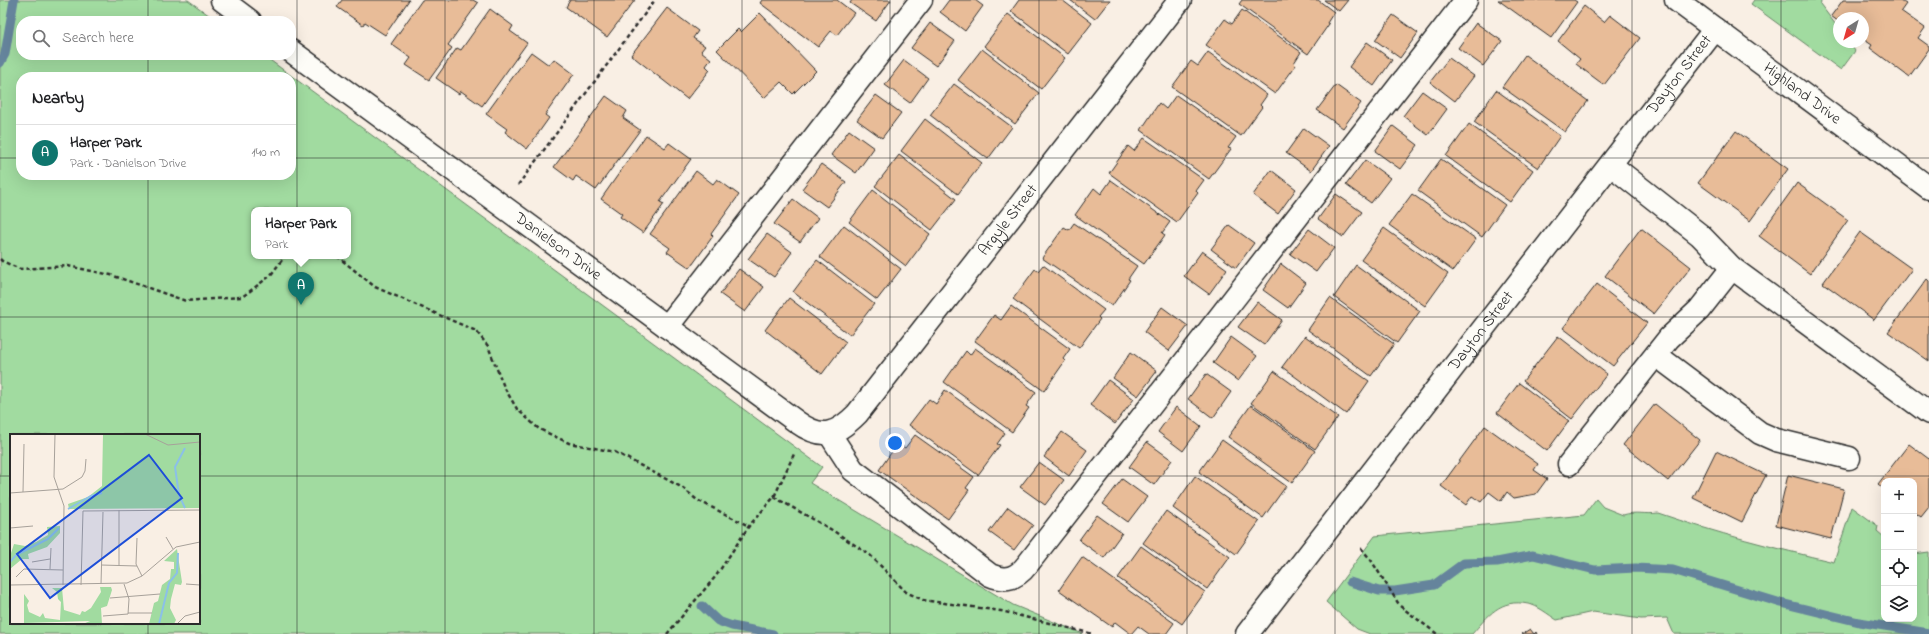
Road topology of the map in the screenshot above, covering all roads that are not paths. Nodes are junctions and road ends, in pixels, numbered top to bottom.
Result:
1 (222, 0) edge
2 (920, 0) edge
3 (1180, 0) edge
4 (1466, 0) edge
5 (1676, 0) edge
6 (243, 16) edge
7 (1715, 29) junction
8 (296, 55) edge
9 (1611, 165) junction
10 (1929, 188) edge
11 (1732, 268) junction
12 (667, 327) junction
13 (1656, 355) junction
14 (1929, 413) edge
15 (821, 433) junction
16 (1849, 458) dead end
17 (1569, 464) dead end
18 (1247, 634) edge

1 - 6 street
2 - 12 street
3 - 15 street, Argyle Street
4 - 15 street
5 - 7 street, Highland Drive
7 - 9 street, Dayton Street
7 - 10 street, Highland Drive
8 - 12 street, Danielson Drive
9 - 11 street
9 - 18 street, Dayton Street
11 - 13 street
11 - 14 street
12 - 15 street, Danielson Drive
13 - 16 street
13 - 17 street

